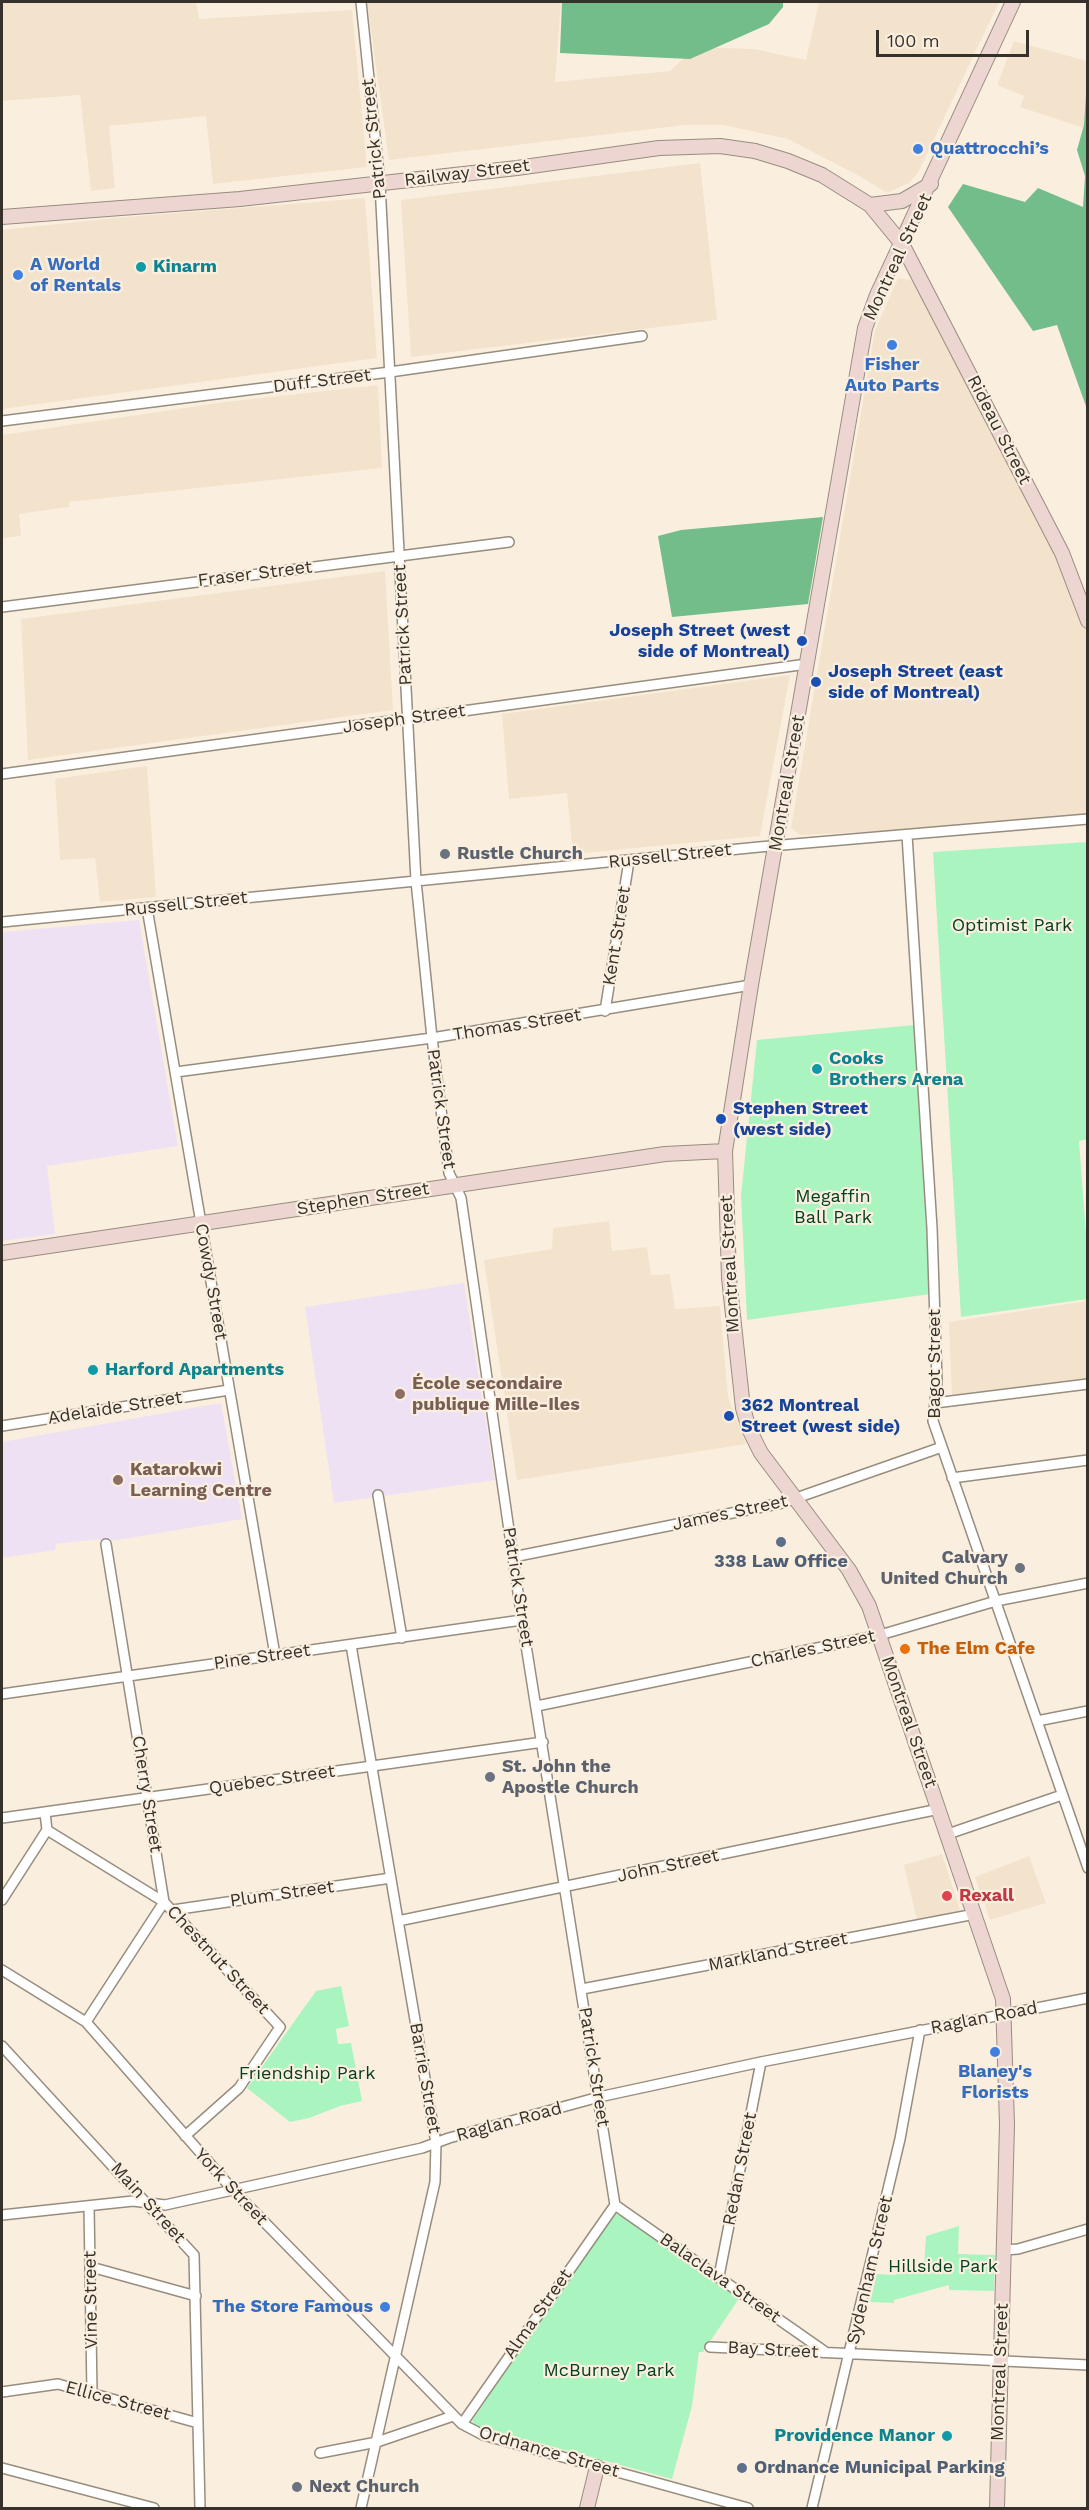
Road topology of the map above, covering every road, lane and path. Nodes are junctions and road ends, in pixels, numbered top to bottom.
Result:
1 (361, 2) edge
2 (1014, 2) edge
3 (380, 184) junction
4 (931, 184) junction
5 (870, 205) junction
6 (2, 217) edge
7 (902, 244) junction
8 (642, 336) dead end
9 (390, 372) junction
10 (2, 421) edge
11 (509, 542) dead end
12 (400, 555) junction
13 (2, 607) edge
14 (1088, 621) edge
15 (807, 664) junction
16 (407, 718) junction
17 (2, 774) edge
18 (1088, 819) edge
19 (907, 835) junction
20 (776, 846) junction
21 (629, 861) junction
22 (416, 881) junction
23 (147, 908) junction
24 (2, 922) edge
25 (751, 985) junction
26 (605, 1011) junction
27 (432, 1038) junction
28 (176, 1072) junction
29 (725, 1151) junction
30 (455, 1185) junction
31 (202, 1223) junction
32 (2, 1252) edge
33 (1088, 1384) edge
34 (229, 1390) junction
35 (935, 1403) junction
36 (2, 1426) edge
37 (942, 1448) junction
38 (1088, 1460) edge
39 (952, 1478) junction
40 (378, 1496) dead end
41 (794, 1499) junction
42 (106, 1544) dead end
43 (513, 1557) junction
44 (1088, 1583) edge
45 (996, 1601) junction
46 (522, 1620) junction
47 (880, 1635) junction
48 (402, 1638) junction
49 (351, 1645) junction
50 (275, 1655) junction
51 (128, 1677) junction
52 (2, 1694) edge
53 (537, 1706) junction
54 (1088, 1711) edge
55 (1037, 1720) junction
56 (543, 1742) junction
57 (372, 1766) junction
58 (1062, 1795) junction
59 (147, 1798) junction
60 (939, 1809) junction
61 (45, 1813) junction
62 (2, 1818) edge
63 (47, 1830) junction
64 (948, 1834) junction
65 (1087, 1866) edge
66 (391, 1878) junction
67 (565, 1888) junction
68 (2, 1900) edge
69 (164, 1902) junction
70 (173, 1910) junction
71 (975, 1914) junction
72 (398, 1921) junction
73 (2, 1970) edge
74 (582, 1989) junction
75 (1088, 1998) edge
76 (1005, 2013) junction
77 (86, 2022) junction
78 (920, 2030) junction
79 (2, 2046) edge
80 (762, 2062) junction
81 (599, 2097) junction
82 (185, 2136) junction
83 (436, 2143) junction
84 (232, 2190) junction
85 (148, 2203) junction
86 (615, 2205) junction
87 (89, 2206) junction
88 (2, 2215) edge
89 (1088, 2229) edge
90 (1004, 2250) junction
91 (91, 2267) junction
92 (719, 2276) junction
93 (196, 2296) junction
94 (710, 2347) dead end
95 (825, 2352) junction
96 (850, 2353) junction
97 (396, 2359) junction
98 (1000, 2361) junction
99 (1088, 2365) edge
100 (2, 2392) edge
101 (92, 2393) junction
102 (453, 2416) junction
103 (198, 2423) junction
104 (462, 2424) junction
105 (377, 2442) junction
106 (320, 2453) dead end
107 (597, 2467) junction
108 (2, 2468) edge
109 (148, 2508) edge
110 (200, 2508) edge
111 (361, 2508) edge
112 (587, 2508) edge
113 (748, 2508) edge
114 (812, 2508) edge
115 (997, 2508) edge

1 - 3 street, Patrick Street
2 - 4 main road, Montreal Street
3 - 5 main road, Railway Street
3 - 6 main road, Railway Street
3 - 9 street, Patrick Street
4 - 5 main road
4 - 7 main road, Montreal Street
5 - 7 main road, Railway Street
7 - 14 main road, Rideau Street
7 - 15 main road, Montreal Street
8 - 9 street, Duff Street
9 - 10 street, Duff Street
9 - 12 street, Patrick Street
11 - 12 street, Fraser Street
12 - 13 street, Fraser Street
12 - 16 street, Patrick Street
15 - 16 street, Joseph Street
15 - 20 main road, Montreal Street
16 - 17 street, Joseph Street
16 - 22 street, Patrick Street
18 - 19 street, Russell Street
19 - 20 street, Russell Street
19 - 35 street, Bagot Street
20 - 21 street, Russell Street
20 - 25 main road, Montreal Street
21 - 22 street, Russell Street
21 - 26 street, Kent Street
22 - 23 street, Russell Street
22 - 27 street, Patrick Street
23 - 24 street, Russell Street
23 - 28 street, Cowdy Street
25 - 26 street, Thomas Street
25 - 29 main road, Montreal Street
26 - 27 street, Thomas Street
27 - 28 street, Thomas Street
27 - 30 street, Patrick Street
28 - 31 street, Cowdy Street
29 - 30 main road, Stephen Street
29 - 41 main road, Montreal Street
30 - 31 main road, Stephen Street
30 - 43 street, Patrick Street
31 - 32 main road, Stephen Street
31 - 34 street, Cowdy Street
33 - 35 street
34 - 36 street, Adelaide Street
34 - 50 street, Cowdy Street
35 - 37 street, Bagot Street
37 - 39 street, Bagot Street
37 - 41 street, James Street
38 - 39 street
39 - 45 street, Bagot Street
40 - 48 street
41 - 43 street, James Street
41 - 47 main road, Montreal Street
42 - 51 street, Cherry Street
43 - 46 street, Patrick Street
44 - 45 street, Charles Street
45 - 47 street, Charles Street
45 - 55 street, Bagot Street
46 - 48 street, Pine Street
46 - 53 street, Patrick Street
47 - 53 street, Charles Street
47 - 60 main road, Montreal Street
48 - 49 street, Pine Street
49 - 50 street, Pine Street
49 - 57 street, Barrie Street
50 - 51 street, Pine Street
51 - 52 street, Pine Street
51 - 59 street, Cherry Street
53 - 56 street, Patrick Street
54 - 55 street
55 - 58 street, Bagot Street
56 - 57 street, Quebec Street
56 - 67 street, Patrick Street
57 - 59 street, Quebec Street
57 - 66 street, Barrie Street
58 - 64 street
58 - 65 street, Bagot Street
59 - 61 street, Quebec Street
59 - 69 street, Cherry Street
60 - 64 main road, Montreal Street
60 - 67 street, John Street
61 - 62 street, Quebec Street
61 - 63 street
63 - 68 street
63 - 69 street, Chestnut Street
64 - 71 main road, Montreal Street
66 - 70 street, Plum Street
66 - 72 street, Barrie Street
67 - 72 street, John Street
67 - 74 street, Patrick Street
69 - 70 street, Chestnut Street
69 - 77 street
70 - 82 street, Chestnut Street
71 - 74 street, Markland Street
71 - 76 main road, Montreal Street
72 - 83 street, Barrie Street
73 - 77 street, York Street
74 - 81 street, Patrick Street
75 - 76 street, Raglan Road
76 - 78 street, Raglan Road
76 - 90 main road, Montreal Street
77 - 82 street, York Street
78 - 80 street, Raglan Road
78 - 96 street, Sydenham Street
79 - 85 street, Main Street
80 - 81 street, Raglan Road
80 - 92 street, Redan Street
81 - 83 street, Raglan Road
81 - 86 street, Patrick Street
82 - 84 street, York Street
83 - 84 street, Raglan Road
83 - 97 street, Barrie Street
84 - 85 street, Raglan Road
84 - 97 street, York Street
85 - 87 street, Raglan Road
85 - 93 street, Main Street
86 - 92 street, Balaclava Street
86 - 104 street, Alma Street
87 - 88 street, Raglan Road
87 - 91 street, Vine Street
89 - 90 street
90 - 98 main road, Montreal Street
91 - 93 street
91 - 101 street, Vine Street
92 - 95 street, Balaclava Street
93 - 103 street, Main Street
94 - 95 street, Bay Street
95 - 96 street, Bay Street
96 - 98 street, Bay Street
96 - 114 street, Sydenham Street
97 - 102 street, York Street
97 - 105 street, Barrie Street
98 - 99 street, Bay Street
98 - 115 main road, Montreal Street
100 - 101 street, Ellice Street
101 - 103 street, Ellice Street
102 - 104 street, Ordnance Street
102 - 105 street
103 - 110 street, Main Street
104 - 107 street, Ordnance Street
105 - 106 street
105 - 111 street, Barrie Street
107 - 112 main road
107 - 113 street, Ordnance Street
108 - 109 street

